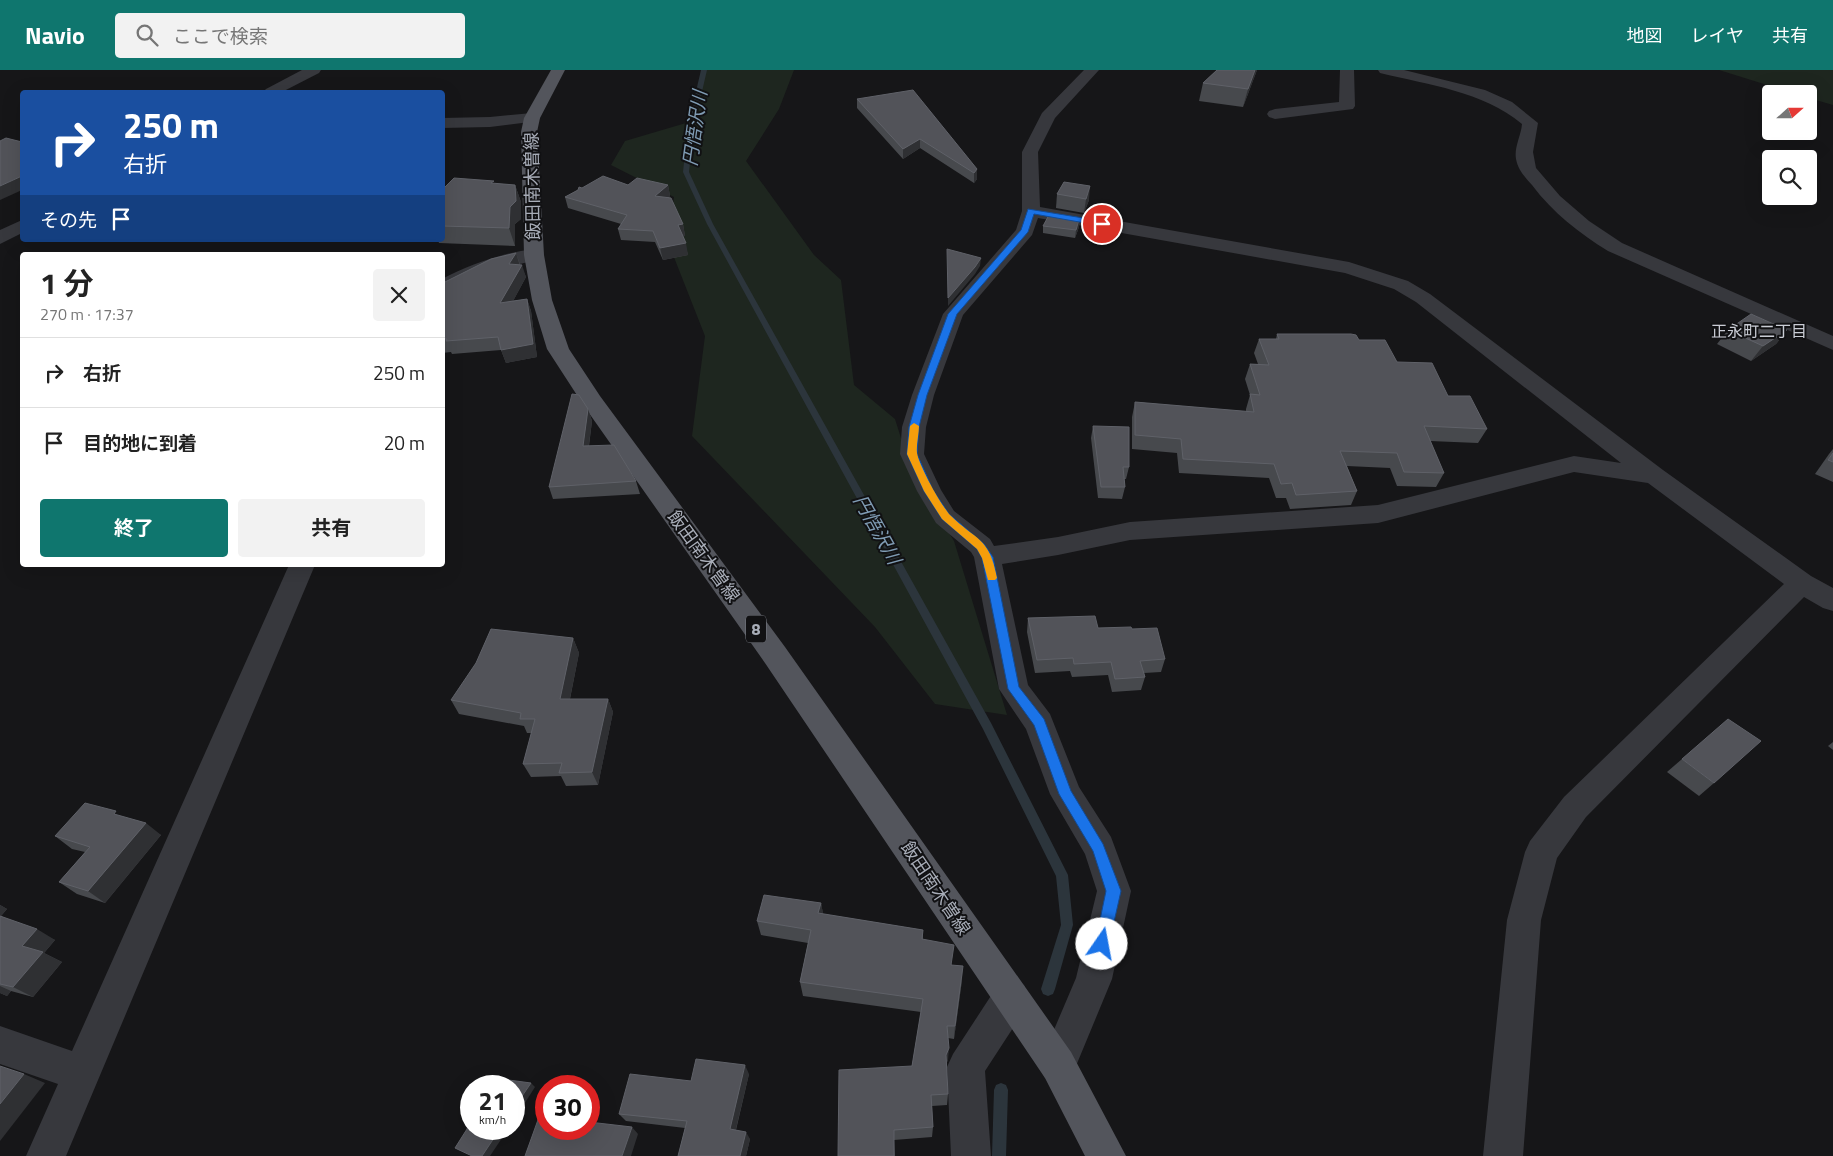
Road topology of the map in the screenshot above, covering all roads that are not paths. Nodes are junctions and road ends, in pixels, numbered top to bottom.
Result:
1 (558, 70) edge
2 (1092, 70) edge
3 (1347, 70) edge
4 (1385, 70) edge
5 (310, 71) edge
6 (275, 90) edge
7 (305, 90) edge
8 (1275, 114) dead end
9 (532, 118) junction
10 (445, 123) edge
11 (1031, 211) junction
12 (20, 227) edge
13 (0, 238) edge
14 (534, 255) junction
15 (445, 286) edge
16 (1833, 344) edge
17 (1654, 476) junction
18 (988, 557) junction
19 (301, 567) edge
20 (1802, 583) junction
21 (1833, 601) edge
22 (1011, 998) junction
23 (0, 1045) edge
24 (1058, 1065) junction
25 (83, 1074) junction
26 (46, 1156) edge
27 (971, 1156) edge
28 (1106, 1156) edge
29 (1502, 1156) edge

1 - 9 main road, 飯田南木曽線 / 8
2 - 11 street
3 - 8 street
4 - 16 street
5 - 6 street
5 - 7 street
9 - 10 street
9 - 14 main road, 飯田南木曽線 / 8
11 - 17 street
11 - 18 street
12 - 13 street
14 - 15 street
14 - 22 main road, 飯田南木曽線 / 8
17 - 18 street
17 - 20 street
18 - 24 street
19 - 25 street
20 - 21 street
20 - 29 street
22 - 24 main road, 飯田南木曽線 / 8
22 - 27 street
23 - 25 street
24 - 28 main road, 飯田南木曽線 / 8
25 - 26 street

